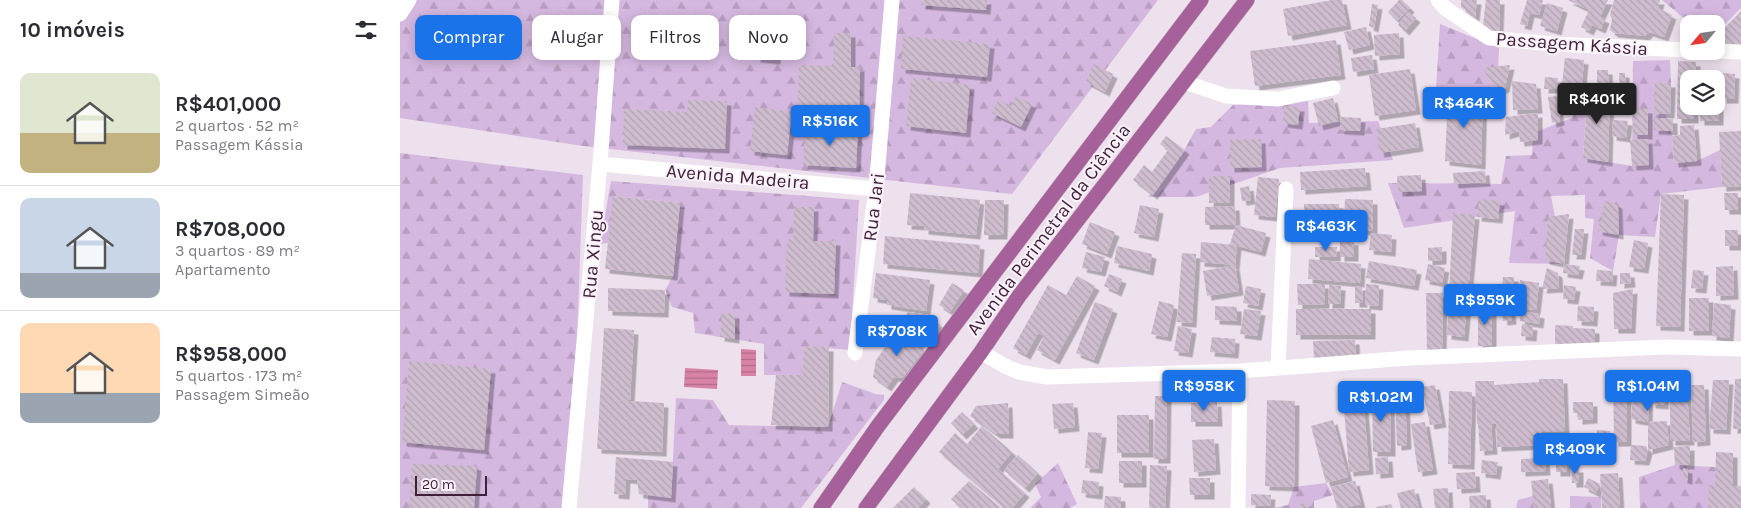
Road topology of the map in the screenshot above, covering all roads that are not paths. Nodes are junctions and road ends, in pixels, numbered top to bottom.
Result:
1 (409, 0) edge
2 (612, 0) edge
3 (892, 0) edge
4 (1201, 0) edge
5 (1247, 0) edge
6 (1438, 0) edge
7 (400, 14) edge
8 (1680, 50) edge
9 (1725, 51) edge
10 (1741, 52) edge
11 (1184, 82) junction
12 (1334, 88) dead end
13 (600, 164) junction
14 (876, 189) junction
15 (1286, 189) dead end
16 (1741, 349) edge
17 (981, 352) junction
18 (855, 353) dead end
19 (1278, 368) junction
20 (1240, 371) junction
21 (570, 508) edge
22 (821, 508) edge
23 (866, 508) edge
24 (1238, 508) edge

1 - 7 street
2 - 13 street, Rua Xingu
3 - 14 street, Rua Jari
4 - 22 main road, Avenida Perimetral da Ciência
5 - 11 main road, Avenida Perimetral da Ciência
6 - 8 street, Passagem Kássia
9 - 10 street
11 - 12 street
11 - 17 main road, Avenida Perimetral da Ciência
13 - 14 street, Avenida Madeira
13 - 21 street, Rua Xingu
14 - 18 street, Rua Jari
15 - 19 street
16 - 19 street
17 - 20 street
17 - 23 main road, Avenida Perimetral da Ciência
19 - 20 street
20 - 24 street

